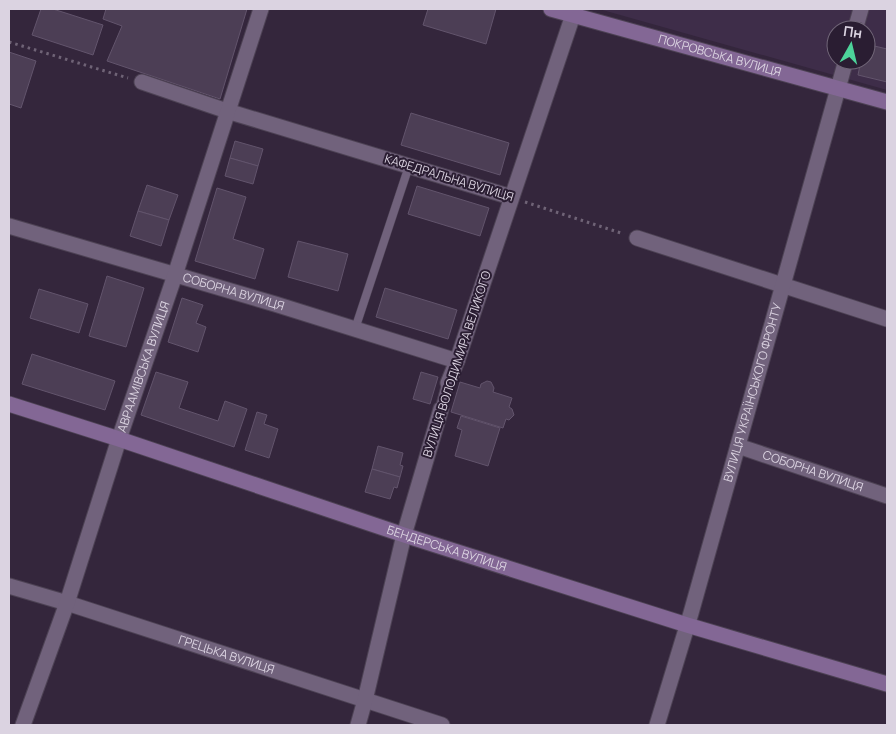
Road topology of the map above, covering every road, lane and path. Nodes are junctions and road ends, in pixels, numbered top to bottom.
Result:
1 (261, 9) edge
2 (552, 9) edge
3 (574, 12) edge
4 (9, 42) edge
5 (844, 70) edge
6 (142, 82) joint
7 (839, 88) junction
8 (887, 102) edge
9 (227, 111) junction
10 (409, 166) junction
11 (511, 197) junction
12 (9, 226) edge
13 (636, 238) joint
14 (175, 275) junction
15 (782, 285) junction
16 (887, 319) edge
17 (355, 329) junction
18 (457, 361) junction
19 (448, 383) joint
20 (9, 404) edge
21 (441, 409) joint
22 (120, 438) junction
23 (738, 446) junction
24 (887, 496) edge
25 (404, 534) junction
26 (9, 586) edge
27 (67, 603) junction
28 (687, 625) junction
29 (887, 684) edge
30 (365, 700) junction
31 (23, 725) edge
32 (358, 725) edge
33 (442, 725) edge
34 (657, 725) edge

1 - 9 street, АВРААМІВСЬКА ВУЛИЦЯ
2 - 3 main road, ПОКРОВСЬКА ВУЛИЦЯ
3 - 7 main road, ПОКРОВСЬКА ВУЛИЦЯ
3 - 11 street, ВУЛИЦЯ ВОЛОДИМИРА ВЕЛИКОГО
4 - 6 path
5 - 7 street, ВУЛИЦЯ УКРАЇНСЬКОГО ФРОНТУ
6 - 9 street, КАФЕДРАЛЬНА ВУЛИЦЯ
7 - 8 main road, ПОКРОВСЬКА ВУЛИЦЯ
7 - 15 street, ВУЛИЦЯ УКРАЇНСЬКОГО ФРОНТУ
9 - 10 street, КАФЕДРАЛЬНА ВУЛИЦЯ
9 - 14 street, АВРААМІВСЬКА ВУЛИЦЯ
10 - 11 street, КАФЕДРАЛЬНА ВУЛИЦЯ
10 - 17 lane
11 - 13 path, КАФЕДРАЛЬНА ВУЛИЦЯ
11 - 18 street, ВУЛИЦЯ ВОЛОДИМИРА ВЕЛИКОГО
12 - 14 street, СОБОРНА ВУЛИЦЯ
13 - 15 street
14 - 17 street, СОБОРНА ВУЛИЦЯ
14 - 22 street, АВРААМІВСЬКА ВУЛИЦЯ
15 - 16 street
15 - 23 street, ВУЛИЦЯ УКРАЇНСЬКОГО ФРОНТУ
17 - 18 street, СОБОРНА ВУЛИЦЯ
18 - 19 street, ВУЛИЦЯ ВОЛОДИМИРА ВЕЛИКОГО
19 - 21 street, ВУЛИЦЯ ВОЛОДИМИРА ВЕЛИКОГО
20 - 22 main road, БЕНДЕРСЬКА ВУЛИЦЯ
21 - 25 street, ВУЛИЦЯ ВОЛОДИМИРА ВЕЛИКОГО
22 - 25 main road, БЕНДЕРСЬКА ВУЛИЦЯ
22 - 27 street, АВРААМІВСЬКА ВУЛИЦЯ
23 - 24 street, СОБОРНА ВУЛИЦЯ
23 - 28 street, ВУЛИЦЯ УКРАЇНСЬКОГО ФРОНТУ
25 - 28 main road, БЕНДЕРСЬКА ВУЛИЦЯ
25 - 30 street, ВУЛИЦЯ ВОЛОДИМИРА ВЕЛИКОГО
26 - 27 street, ГРЕЦЬКА ВУЛИЦЯ
27 - 30 street, ГРЕЦЬКА ВУЛИЦЯ
27 - 31 street, АВРААМІВСЬКА ВУЛИЦЯ
28 - 29 main road, БЕНДЕРСЬКА ВУЛИЦЯ
28 - 34 street, ВУЛИЦЯ УКРАЇНСЬКОГО ФРОНТУ
30 - 32 street, ВУЛИЦЯ ВОЛОДИМИРА ВЕЛИКОГО
30 - 33 street, ГРЕЦЬКА ВУЛИЦЯ

